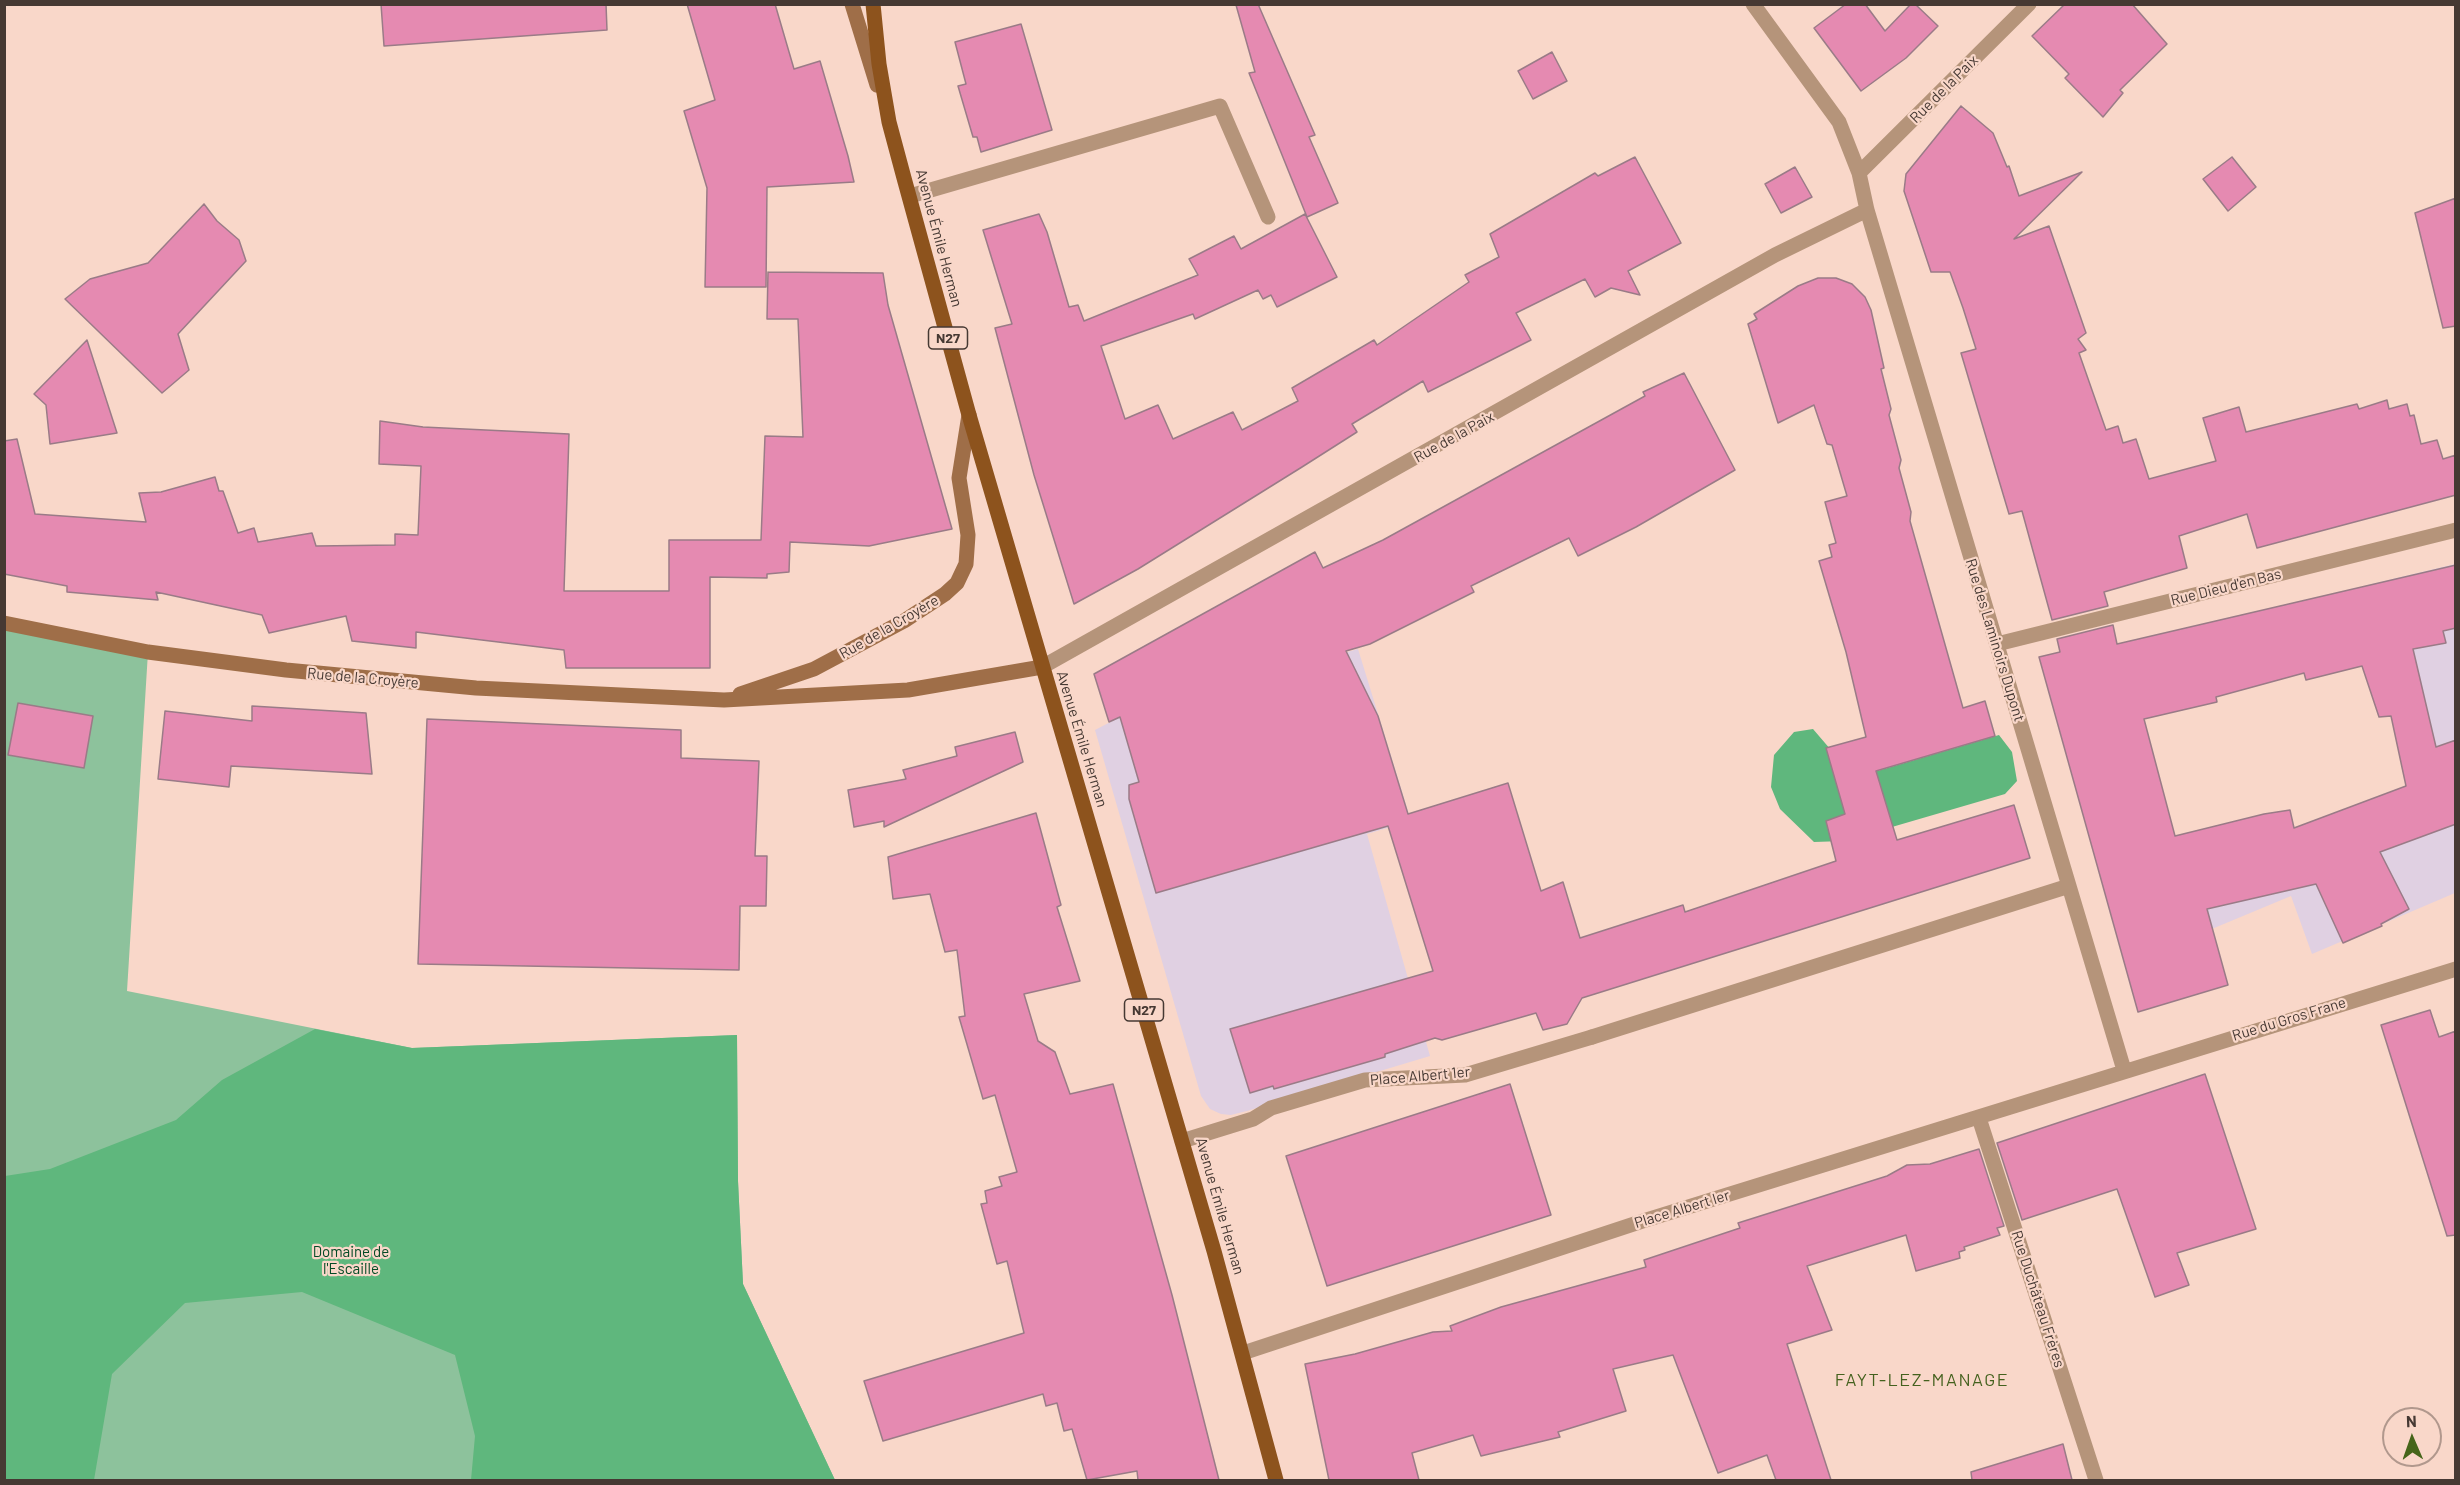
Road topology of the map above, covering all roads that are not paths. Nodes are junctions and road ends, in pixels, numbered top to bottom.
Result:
1 (852, 4) edge
2 (873, 4) edge
3 (1753, 4) edge
4 (2029, 4) edge
5 (889, 122) junction
6 (1859, 173) junction
7 (910, 196) junction
8 (1867, 210) junction
9 (1269, 217) dead end
10 (969, 415) junction
11 (2456, 530) edge
12 (4, 623) edge
13 (1997, 644) junction
14 (1042, 668) junction
15 (724, 700) junction
16 (2069, 886) junction
17 (2456, 969) edge
18 (2124, 1070) junction
19 (1979, 1118) junction
20 (1182, 1141) junction
21 (1243, 1353) junction
22 (1276, 1480) edge
23 (2096, 1480) edge

1 - 5 street
2 - 5 main road, Avenue Émile Herman / N27
3 - 6 street, Rue des Laminoirs Dupont
4 - 6 street, Rue de la Paix
5 - 7 main road, Avenue Émile Herman / N27
6 - 8 street, Rue des Laminoirs Dupont
7 - 9 street
7 - 10 main road, Avenue Émile Herman / N27
8 - 13 street, Rue des Laminoirs Dupont
8 - 14 street, Rue de la Paix
10 - 14 main road, Avenue Émile Herman / N27
10 - 15 street, Rue de la Croyère
11 - 13 street, Rue Dieu d'en Bas
12 - 15 street, Rue de la Croyère
13 - 16 street, Rue des Laminoirs Dupont
14 - 15 street, Rue de la Croyère
14 - 20 main road, Avenue Émile Herman / N27
16 - 18 street, Rue des Laminoirs Dupont
16 - 20 street, Place Albert 1er
17 - 18 street, Rue du Gros Frane
18 - 19 street, Place Albert Ier
19 - 21 street, Place Albert Ier
19 - 23 street, Rue Duchâteau Frères
20 - 21 main road, Avenue Émile Herman / N27
21 - 22 main road, Avenue Émile Herman / N27

